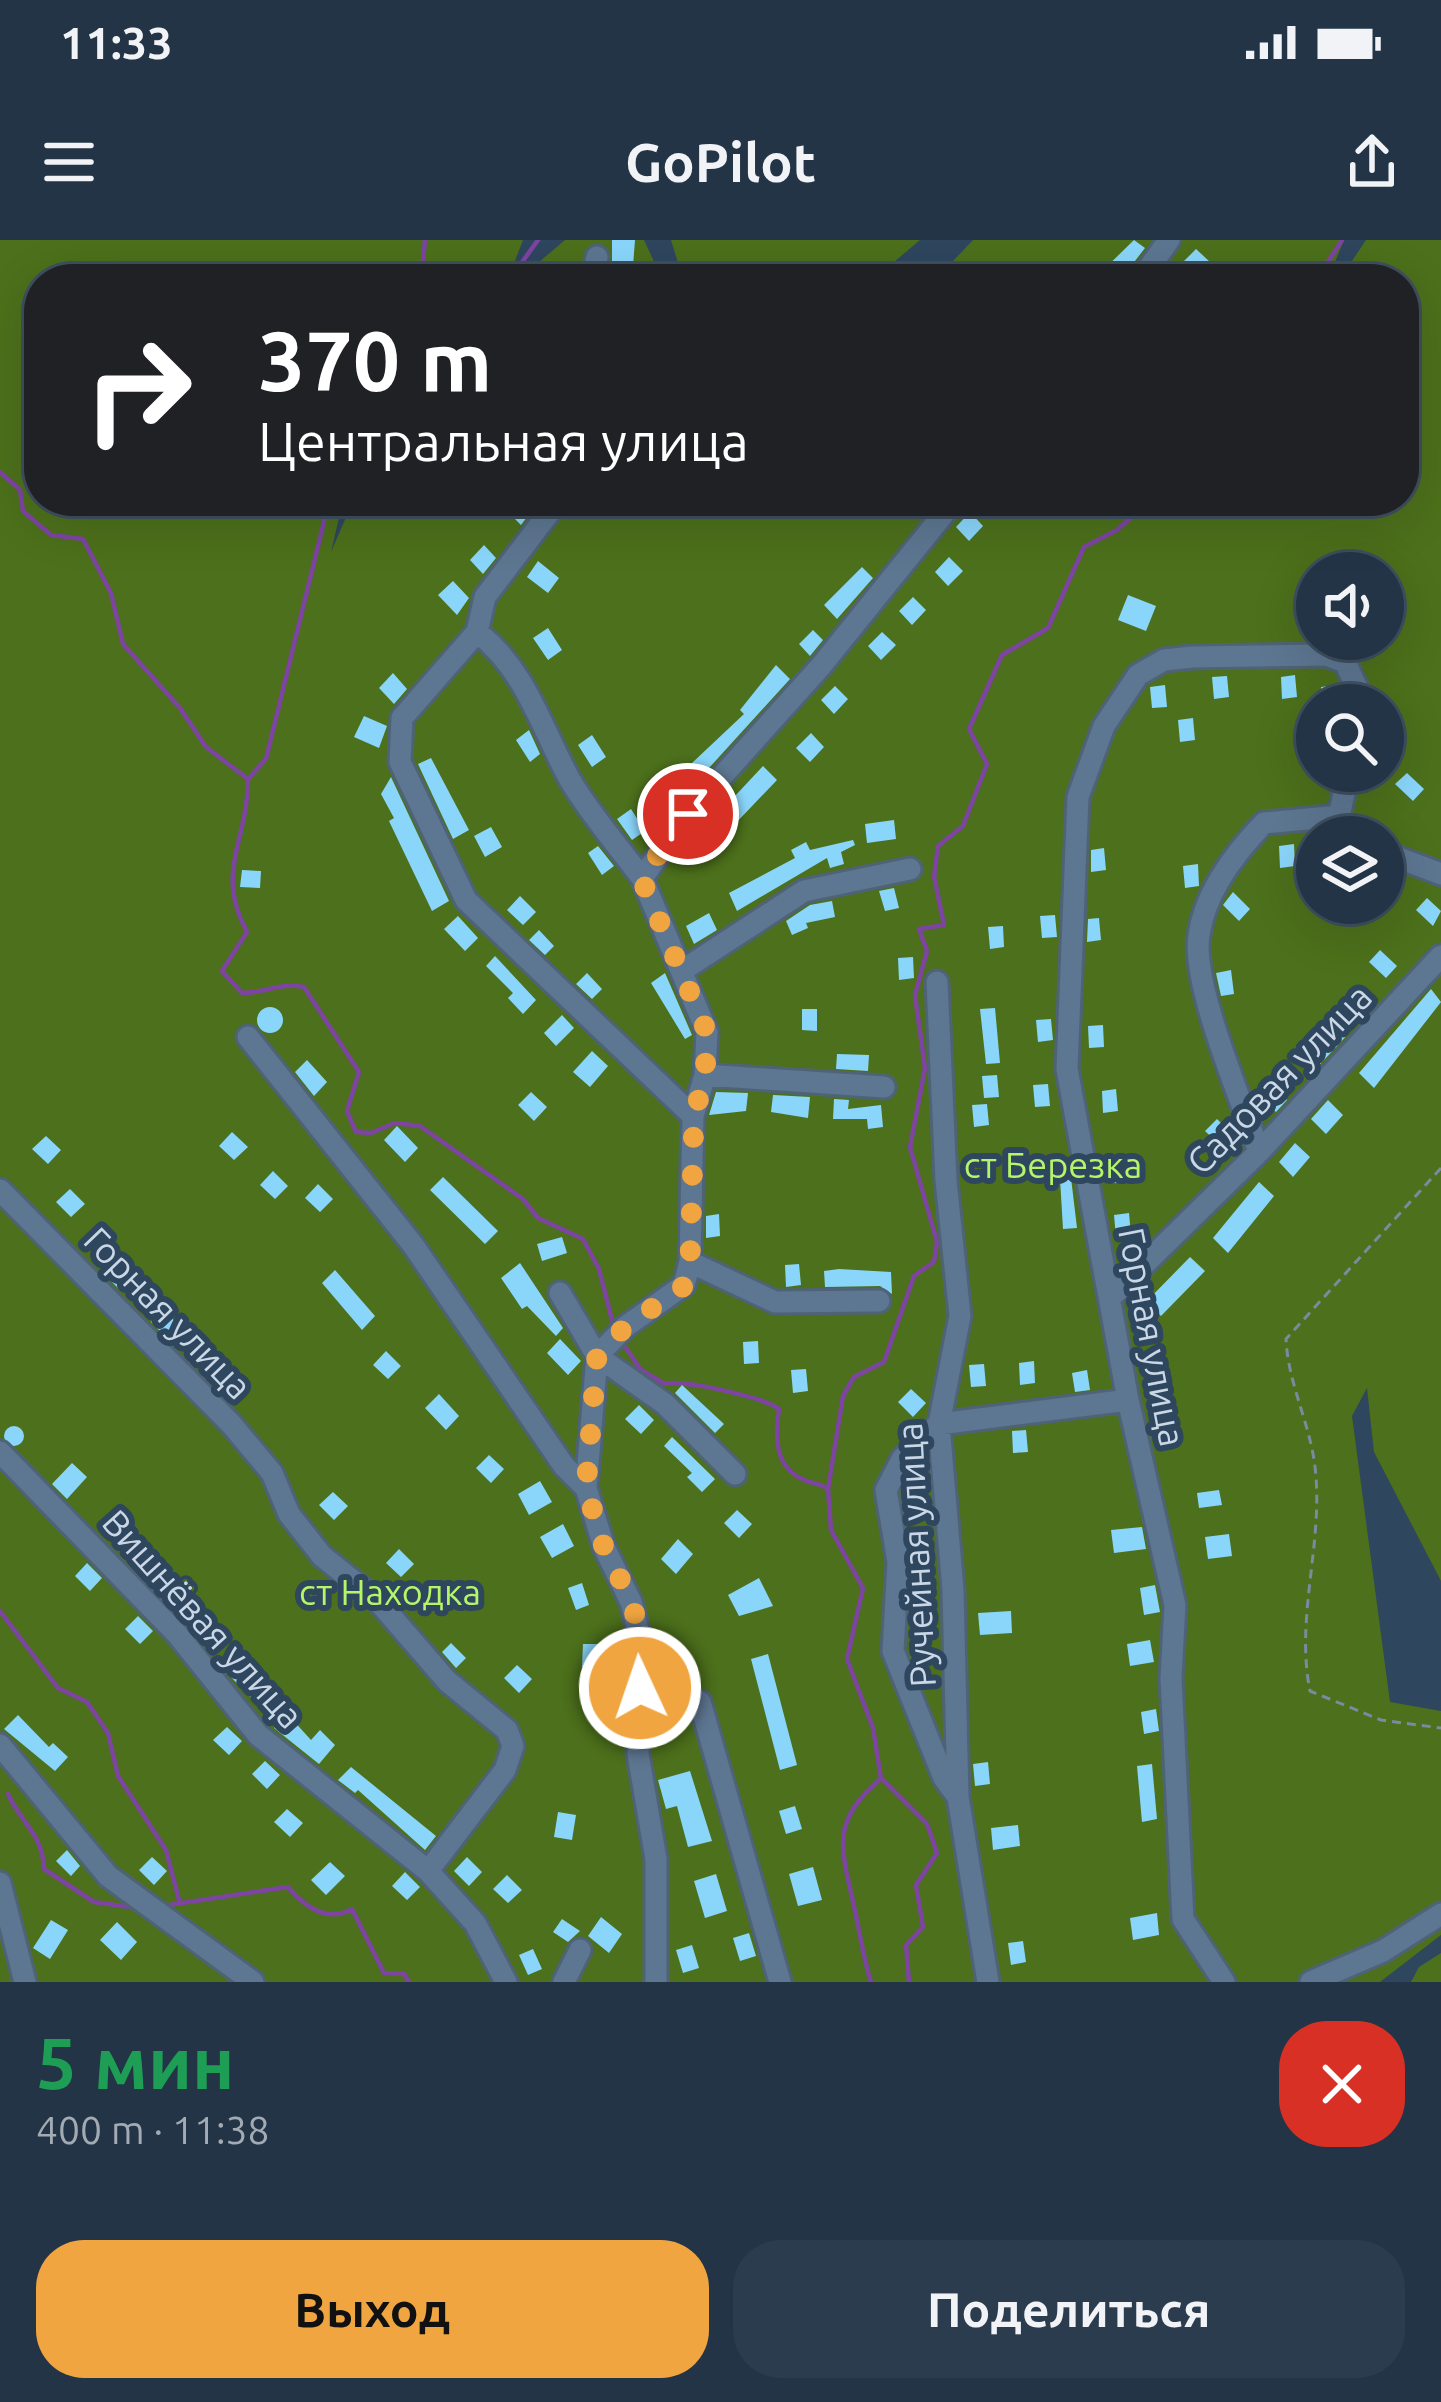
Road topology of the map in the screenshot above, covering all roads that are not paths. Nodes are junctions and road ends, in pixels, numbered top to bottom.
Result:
1 (547, 516) edge
2 (942, 516) edge
3 (477, 632) junction
4 (1355, 684) edge
5 (1344, 792) edge
6 (1339, 816) edge
7 (1296, 820) edge
8 (1404, 860) edge
9 (910, 869) dead end
10 (1441, 874) edge
11 (641, 878) junction
12 (1441, 956) edge
13 (682, 970) junction
14 (937, 982) dead end
15 (248, 1036) dead end
16 (705, 1076) junction
17 (884, 1087) dead end
18 (694, 1116) junction
19 (1259, 1152) junction
20 (0, 1190) edge
21 (690, 1262) junction
22 (560, 1293) dead end
23 (1112, 1296) junction
24 (880, 1301) dead end
25 (597, 1356) junction
26 (1128, 1400) junction
27 (939, 1424) junction
28 (0, 1452) edge
29 (735, 1474) dead end
30 (586, 1488) junction
31 (700, 1702) dead end
32 (1, 1752) edge
33 (958, 1797) junction
34 (428, 1871) junction
35 (0, 1883) edge
36 (1441, 1914) edge
37 (580, 1950) dead end
38 (25, 1982) edge
39 (253, 1982) edge
40 (506, 1982) edge
41 (564, 1982) edge
42 (656, 1982) edge
43 (780, 1982) edge
44 (988, 1982) edge
45 (1224, 1982) edge
46 (1312, 1982) edge

1 - 3 street
2 - 11 street
3 - 11 street
3 - 18 street
4 - 23 street, Горная улица
5 - 6 street
7 - 19 street
8 - 10 street
9 - 13 street
11 - 13 street
12 - 19 street, Садовая улица
13 - 16 street
14 - 27 street, Ручейная улица
15 - 30 street
16 - 17 street
16 - 18 street
18 - 21 street
19 - 23 street, Садовая улица
20 - 34 street, Горная улица
21 - 24 street
21 - 25 street
22 - 25 street
23 - 26 street, Горная улица
25 - 29 street
25 - 30 street
26 - 27 street
26 - 45 street, Горная улица
27 - 33 street, Ручейная улица
27 - 33 street
28 - 34 street, Вишнёвая улица
30 - 42 street
31 - 43 street
32 - 39 street
33 - 44 street, Ручейная улица
34 - 40 street, Вишнёвая улица
35 - 38 street
36 - 46 street
37 - 41 street

